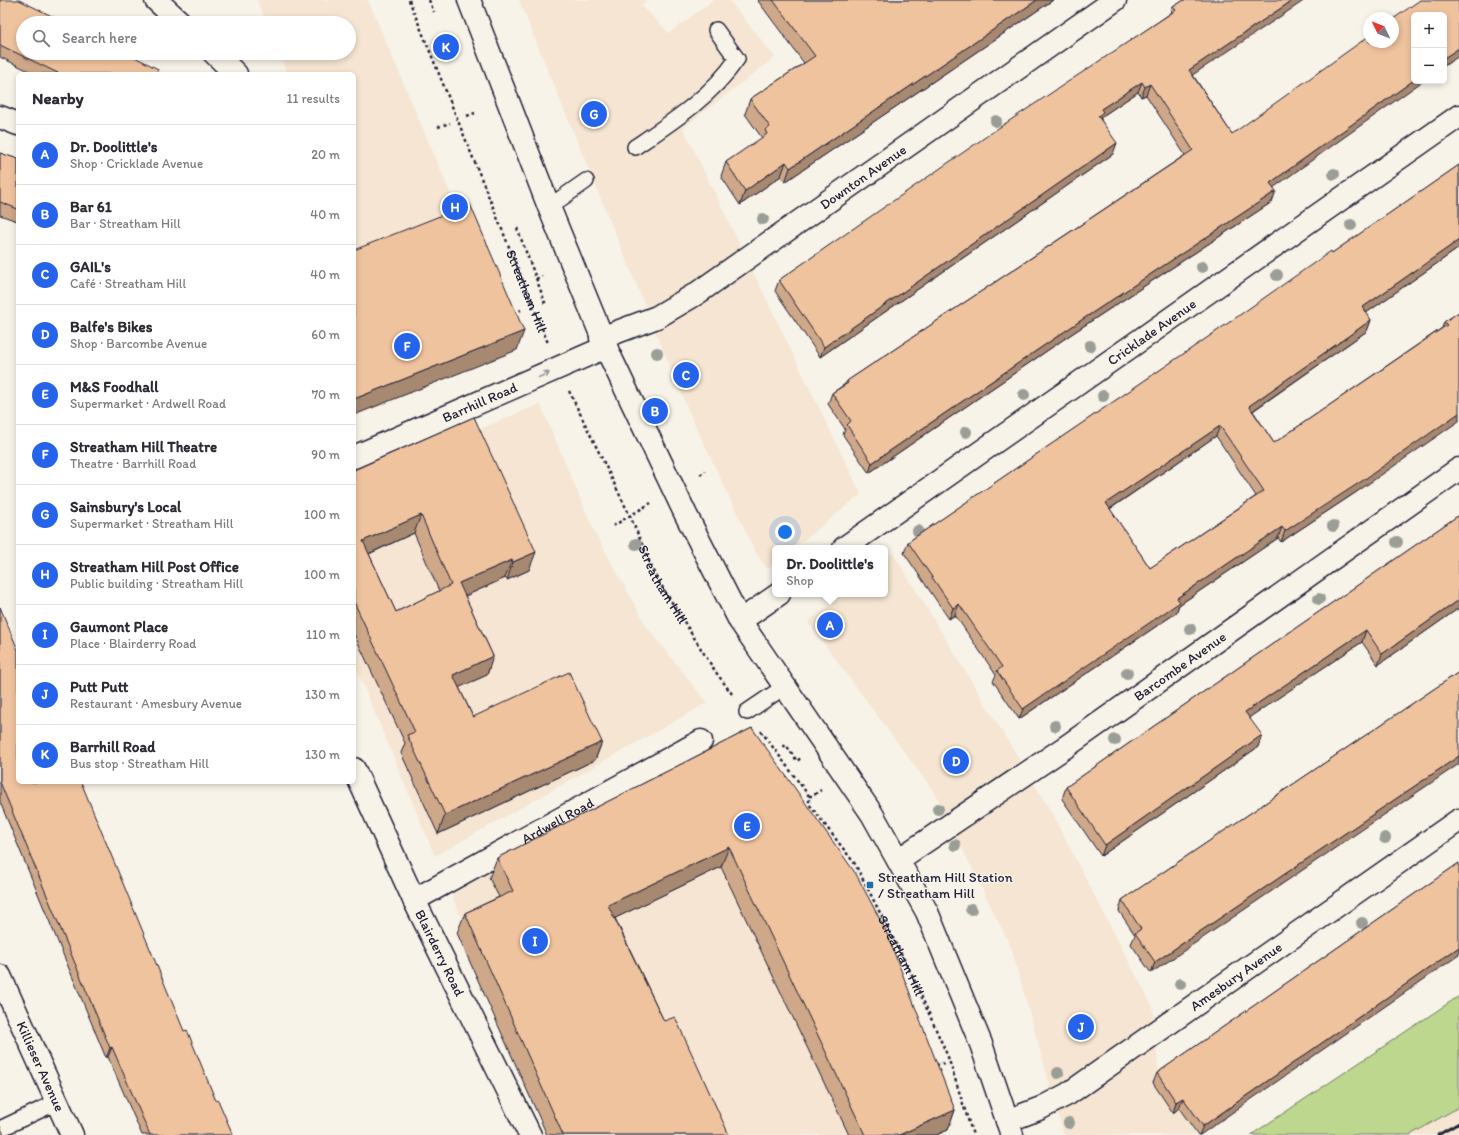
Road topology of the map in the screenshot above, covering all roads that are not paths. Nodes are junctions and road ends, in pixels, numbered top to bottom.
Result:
1 (156, 0) edge
2 (469, 0) edge
3 (1115, 0) edge
4 (173, 16) edge
5 (716, 30) dead end
6 (221, 60) edge
7 (234, 72) edge
8 (1459, 116) edge
9 (0, 117) edge
10 (16, 123) edge
11 (635, 147) dead end
12 (586, 181) dead end
13 (549, 207) junction
14 (604, 343) junction
15 (356, 456) edge
16 (1459, 468) edge
17 (848, 545) edge
18 (775, 597) edge
19 (740, 621) junction
20 (784, 687) junction
21 (747, 712) road end
22 (701, 741) dead end
23 (356, 773) edge
24 (1459, 820) edge
25 (898, 860) junction
26 (414, 900) junction
27 (0, 976) edge
28 (57, 1102) junction
29 (1009, 1128) edge
30 (0, 1129) edge
31 (72, 1135) edge
32 (530, 1135) edge

1 - 4 main road
2 - 13 main road
3 - 14 main road, Downton Avenue
5 - 11 lane
6 - 7 main road
8 - 17 main road, Cricklade Avenue
9 - 10 main road
12 - 13 lane
13 - 14 main road
15 -> 14 main road, Barrhill Road
14 - 19 main road
16 - 25 main road, Barcombe Avenue
18 - 19 main road
19 - 20 main road
20 - 21 lane
20 - 25 main road
22 - 26 main road, Ardwell Road
23 - 26 main road, Blairderry Road
24 - 29 main road, Amesbury Avenue
25 - 29 main road
26 - 32 main road, Blairderry Road
27 - 28 main road, Killieser Avenue
28 - 30 lane
28 - 31 main road, Killieser Avenue

